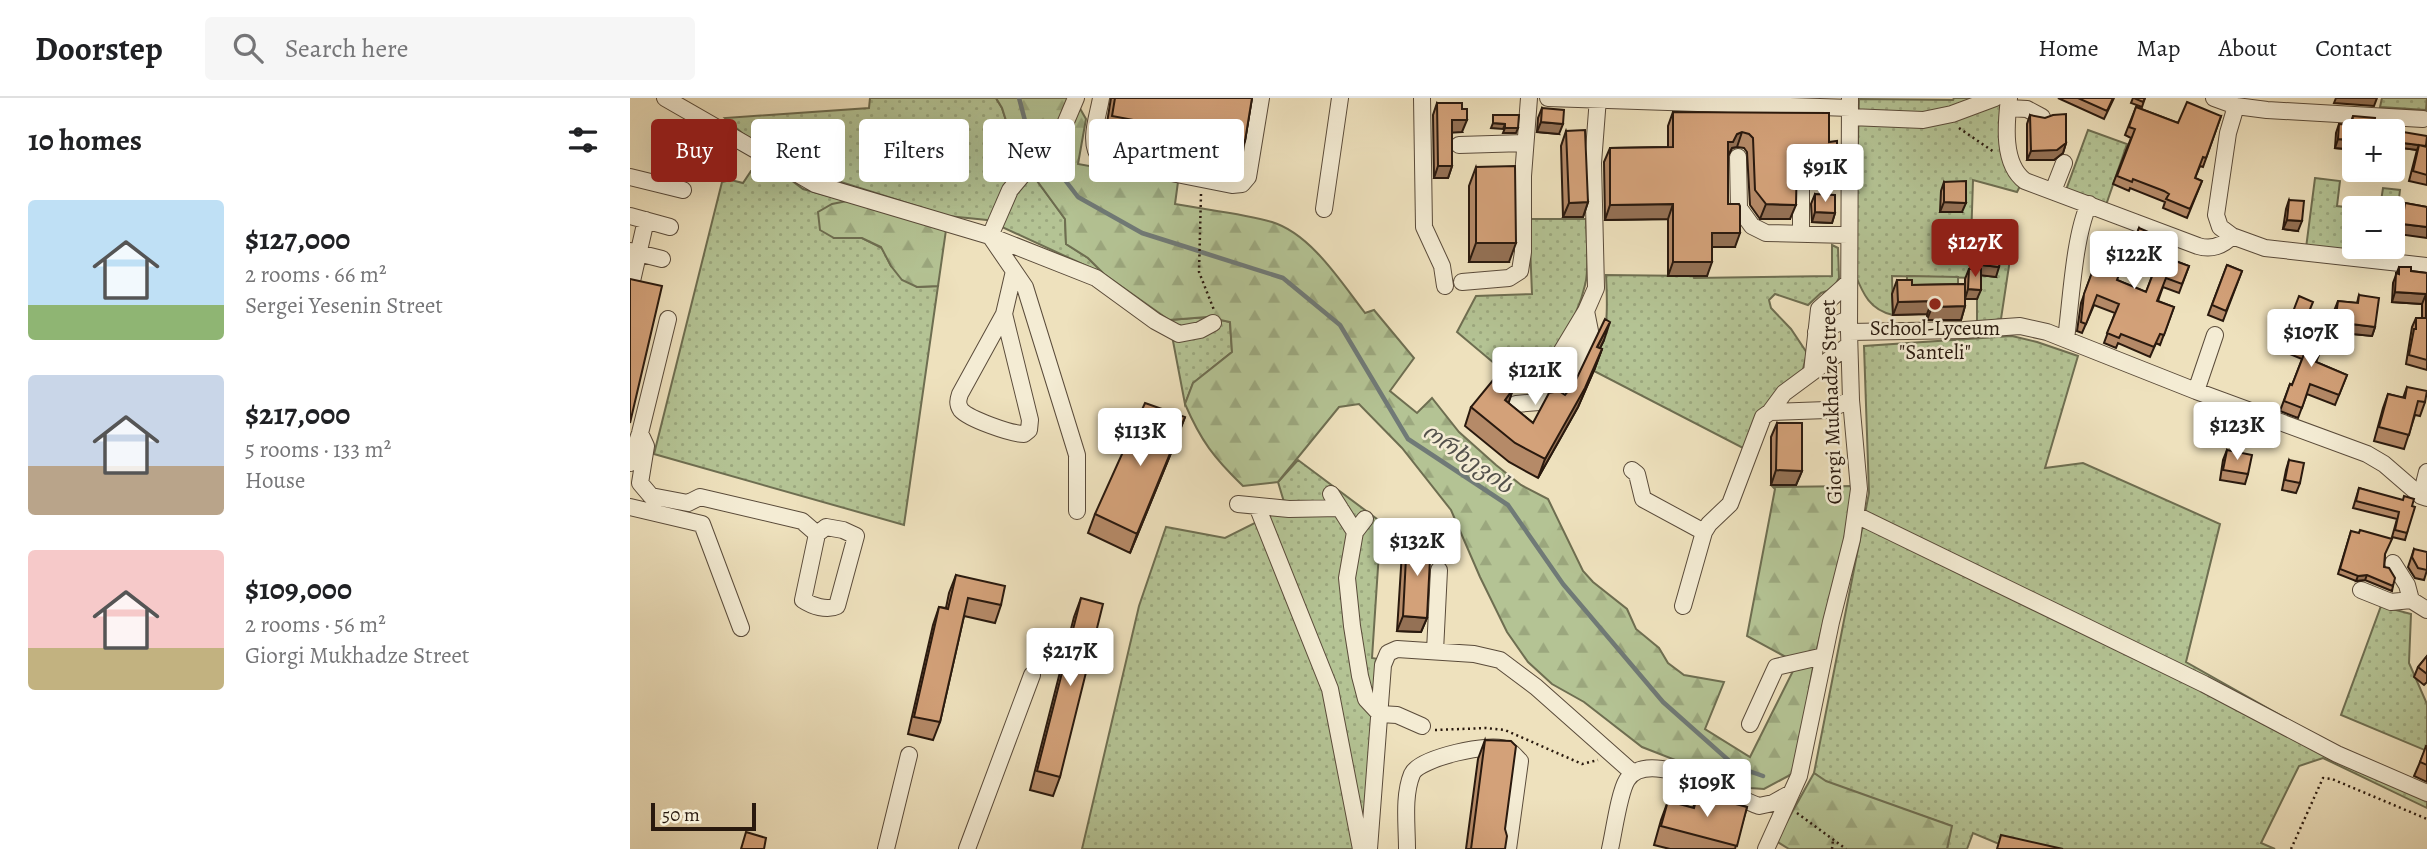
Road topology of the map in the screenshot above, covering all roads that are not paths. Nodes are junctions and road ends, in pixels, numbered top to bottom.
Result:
1 (665, 98) edge
2 (1076, 98) edge
3 (1101, 98) edge
4 (1261, 98) edge
5 (1340, 98) edge
6 (1422, 98) edge
7 (1529, 98) edge
8 (1548, 98) edge
9 (2214, 98) edge
10 (1598, 99) edge
11 (1660, 100) edge
12 (1696, 100) edge
13 (2004, 101) edge
14 (1782, 102) edge
15 (2291, 104) edge
16 (2236, 106) junction
17 (1850, 108) edge
18 (2042, 117) edge
19 (2423, 119) dead end
20 (1525, 144) junction
21 (1459, 145) dead end
22 (1738, 157) dead end
23 (2064, 163) dead end
24 (630, 177) edge
25 (1801, 183) dead end
26 (683, 190) dead end
27 (2053, 191) junction
28 (2090, 204) junction
29 (1324, 209) dead end
30 (638, 218) edge
31 (670, 226) dead end
32 (1801, 233) junction
33 (1848, 235) junction
34 (990, 236) junction
35 (2232, 236) junction
36 (634, 252) edge
37 (662, 259) dead end
38 (2427, 266) edge
39 (1014, 271) junction
40 (635, 282) edge
41 (1462, 282) dead end
42 (1848, 284) junction
43 (1445, 286) dead end
44 (1004, 314) junction
45 (668, 318) dead end
46 (1213, 323) road end
47 (1816, 332) junction
48 (1849, 332) junction
49 (2215, 335) dead end
50 (2066, 339) junction
51 (1812, 372) junction
52 (2196, 391) junction
53 (1851, 400) junction
54 (1526, 407) dead end
55 (1770, 412) junction
56 (640, 433) junction
57 (630, 463) edge
58 (1632, 470) dead end
59 (2427, 472) edge
60 (2424, 497) edge
61 (688, 503) junction
62 (1238, 503) dead end
63 (1257, 506) junction
64 (630, 507) edge
65 (1077, 511) dead end
66 (1856, 515) junction
67 (694, 522) junction
68 (1703, 532) junction
69 (817, 534) junction
70 (2393, 562) dead end
71 (1439, 570) dead end
72 (2361, 590) dead end
73 (2411, 600) junction
74 (1683, 606) dead end
75 (2427, 610) edge
76 (741, 628) dead end
77 (1435, 651) junction
78 (1825, 656) junction
79 (1032, 675) dead end
80 (1380, 714) junction
81 (1750, 724) dead end
82 (1422, 726) dead end
83 (909, 755) dead end
84 (1633, 773) junction
85 (2427, 793) edge
86 (1788, 799) junction
87 (886, 849) edge
88 (967, 849) edge
89 (1361, 849) edge
90 (1369, 849) edge
91 (1407, 849) edge
92 (1507, 849) edge
93 (1610, 849) edge
94 (1766, 849) edge

1 - 34 street
2 - 34 street
3 - 4 street
5 - 29 street
6 - 43 street
7 - 20 street
8 - 10 street
9 - 16 street
10 - 11 street
10 - 54 street
11 - 12 street
12 - 14 street
13 - 17 street
13 - 18 street
13 - 27 street
14 - 17 street
15 - 16 street
15 - 19 street
16 - 35 street
17 - 33 street, Giorgi Mukhadze Street
20 - 21 street
20 - 41 street
22 - 32 street
23 - 27 street
24 - 26 street
25 - 32 street
27 - 28 street
28 - 35 street
28 - 50 street
30 - 31 street
30 - 36 street
32 - 33 street
33 - 42 street, Giorgi Mukhadze Street
34 - 39 street
34 - 46 street
35 - 38 street
36 - 37 street
36 - 40 street
39 - 44 street
39 - 65 street
42 - 47 street
42 - 48 street, Giorgi Mukhadze Street
44 - 44 street
45 - 56 street
47 - 48 street
47 - 51 street
48 - 50 street
48 - 51 street
48 - 53 street, Giorgi Mukhadze Street
49 - 52 street
50 - 52 street
51 - 55 street
52 - 60 street
53 - 55 street
53 - 66 street, Giorgi Mukhadze Street
55 - 68 street
56 - 57 street
56 - 61 street
58 - 68 street
59 - 60 street
61 - 67 street
61 - 69 street
62 - 63 street
63 - 80 street
63 - 89 street
64 - 67 street
66 - 78 street, Giorgi Mukhadze Street
66 - 85 street
67 - 76 street
68 - 74 street
69 - 69 street
70 - 73 street
71 - 77 street
72 - 73 street
73 - 75 street
77 - 80 street
77 - 84 street
78 - 81 street
78 - 86 street, Giorgi Mukhadze Street
79 - 88 street
80 - 82 street
80 - 90 street
83 - 87 street
84 - 86 street
84 - 93 street
86 - 94 street, Giorgi Mukhadze Street
91 - 92 street

